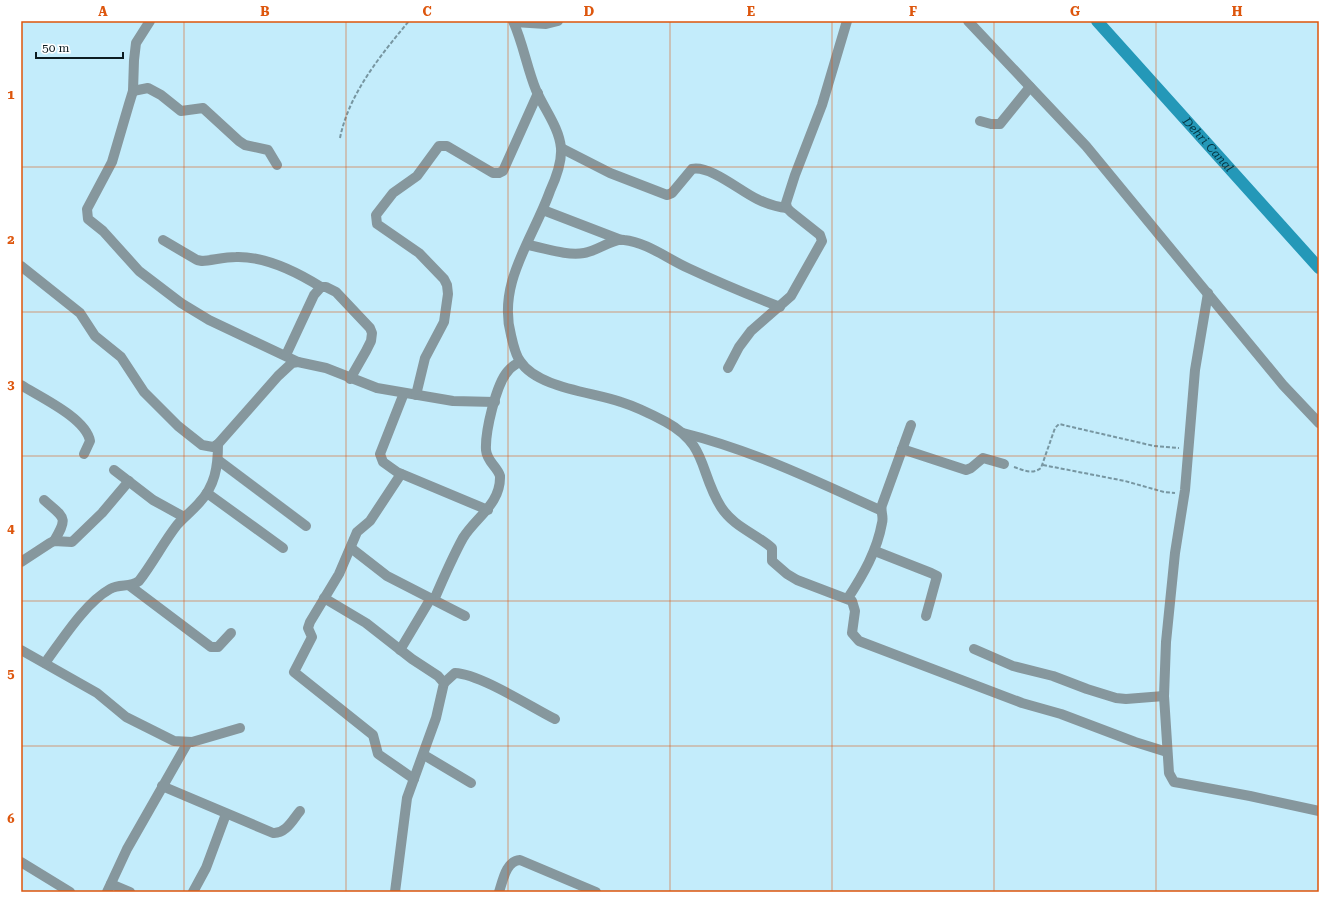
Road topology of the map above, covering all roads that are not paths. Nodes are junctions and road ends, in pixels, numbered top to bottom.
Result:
1 (150, 21) edge
2 (558, 21) edge
3 (847, 21) edge
4 (968, 21) edge
5 (513, 22) edge
6 (1030, 87) junction
7 (133, 91) junction
8 (538, 93) junction
9 (980, 121) dead end
10 (561, 148) junction
11 (277, 165) dead end
12 (787, 208) junction
13 (543, 210) junction
14 (163, 240) dead end
15 (621, 240) junction
16 (528, 245) junction
17 (21, 266) edge
18 (321, 288) junction
19 (1208, 293) junction
20 (780, 307) junction
21 (286, 355) junction
22 (298, 362) junction
23 (520, 362) junction
24 (728, 368) dead end
25 (350, 379) junction
26 (21, 385) edge
27 (404, 393) junction
28 (416, 395) junction
29 (495, 402) junction
30 (1319, 423) edge
31 (911, 425) dead end
32 (683, 433) junction
33 (218, 444) junction
34 (902, 449) junction
35 (84, 454) dead end
36 (218, 460) junction
37 (1004, 464) road end
38 (114, 470) dead end
39 (401, 474) junction
40 (129, 481) junction
41 (207, 492) junction
42 (44, 500) dead end
43 (488, 510) junction
44 (880, 510) junction
45 (184, 517) junction
46 (306, 526) dead end
47 (54, 541) junction
48 (283, 548) dead end
49 (351, 548) junction
50 (874, 551) junction
51 (22, 559) edge
52 (130, 586) junction
53 (324, 598) junction
54 (848, 598) junction
55 (432, 599) junction
56 (465, 616) dead end
57 (926, 616) dead end
58 (231, 633) dead end
59 (974, 649) dead end
60 (21, 650) edge
61 (400, 650) junction
62 (45, 663) junction
63 (444, 683) junction
64 (1164, 696) junction
65 (555, 719) dead end
66 (240, 728) dead end
67 (188, 742) junction
68 (1167, 752) junction
69 (424, 755) junction
70 (414, 779) junction
71 (471, 784) dead end
72 (162, 786) junction
73 (300, 811) dead end
74 (1319, 811) edge
75 (226, 814) junction
76 (21, 862) edge
77 (109, 888) edge
78 (70, 892) edge
79 (130, 892) edge
80 (193, 892) edge
81 (395, 892) edge
82 (499, 892) edge
83 (596, 892) edge

1 - 7 street
2 - 5 street
3 - 12 street
4 - 6 street
5 - 8 street
6 - 9 street
6 - 19 street
7 - 11 street
7 - 21 street
8 - 10 street
8 - 28 street
10 - 12 street
10 - 13 street
12 - 20 street
13 - 15 street
13 - 16 street
14 - 18 street
15 - 16 street
15 - 20 street
16 - 23 street
17 - 33 street
18 - 21 street
18 - 25 street
19 - 30 street
19 - 64 street
20 - 24 street
21 - 22 street
22 - 25 street
22 - 33 street
23 - 29 street
23 - 32 street
25 - 27 street
26 - 35 street
27 - 28 street
27 - 39 street
28 - 29 street
29 - 43 street
31 - 34 street
32 - 44 street
32 - 54 street
33 - 36 street
34 - 37 street
34 - 44 street
36 - 41 street
36 - 46 street
38 - 40 street
39 - 43 street
39 - 49 street
40 - 45 street
40 - 47 street
41 - 45 street
41 - 48 street
42 - 47 street
43 - 55 street
44 - 50 street
45 - 52 street
47 - 51 street
49 - 53 street
49 - 55 street
50 - 54 street
50 - 57 street
52 - 58 street
52 - 62 street
53 - 61 street
53 - 70 street
54 - 68 street
55 - 56 street
55 - 61 street
59 - 64 street
60 - 62 street
61 - 63 street
62 - 67 street
63 - 65 street
63 - 69 street
64 - 68 street
66 - 67 street
67 - 72 street
68 - 74 street
69 - 70 street
69 - 71 street
70 - 81 street
72 - 75 street
72 - 77 street
73 - 75 street
75 - 80 street
76 - 78 street
77 - 79 street
82 - 83 street

